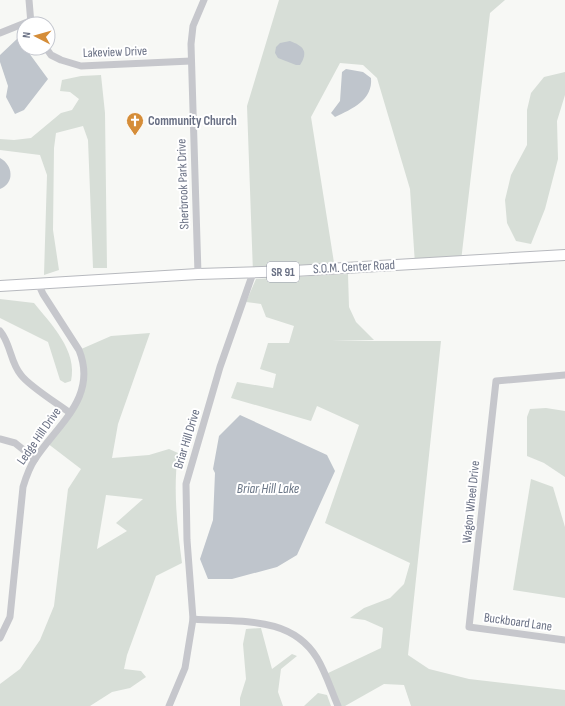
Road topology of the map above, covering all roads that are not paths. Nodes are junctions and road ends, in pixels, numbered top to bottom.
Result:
1 (29, 0) edge
2 (204, 0) edge
3 (30, 16) edge
4 (16, 28) edge
5 (0, 33) edge
6 (55, 56) edge
7 (191, 61) junction
8 (565, 255) edge
9 (254, 273) junction
10 (198, 274) junction
11 (38, 283) junction
12 (0, 286) edge
13 (0, 331) edge
14 (565, 375) edge
15 (70, 413) junction
16 (0, 439) edge
17 (35, 459) junction
18 (193, 619) junction
19 (469, 627) joint
20 (0, 638) edge
21 (565, 640) edge
22 (169, 706) edge
23 (338, 706) edge

1 - 3 street
2 - 7 street, Sherbrook Park Drive
4 - 5 street
6 - 7 street, Lakeview Drive
7 - 10 street, Sherbrook Park Drive
8 - 9 main road, S.O.M. Center Road / SR 91
9 - 10 main road, S.O.M. Center Road / SR 91
9 - 18 street, Briar Hill Drive
10 - 11 main road, S.O.M. Center Road / SR 91
11 - 12 main road, S.O.M. Center Road / SR 91
11 - 15 street, Ledge Hill Drive
13 - 15 street
14 - 19 street, Wagon Wheel Drive
15 - 17 street, Ledge Hill Drive
16 - 17 street
17 - 20 street, Ledge Hill Drive
18 - 22 street, Briar Hill Drive
18 - 23 street
19 - 21 street, Buckboard Lane

